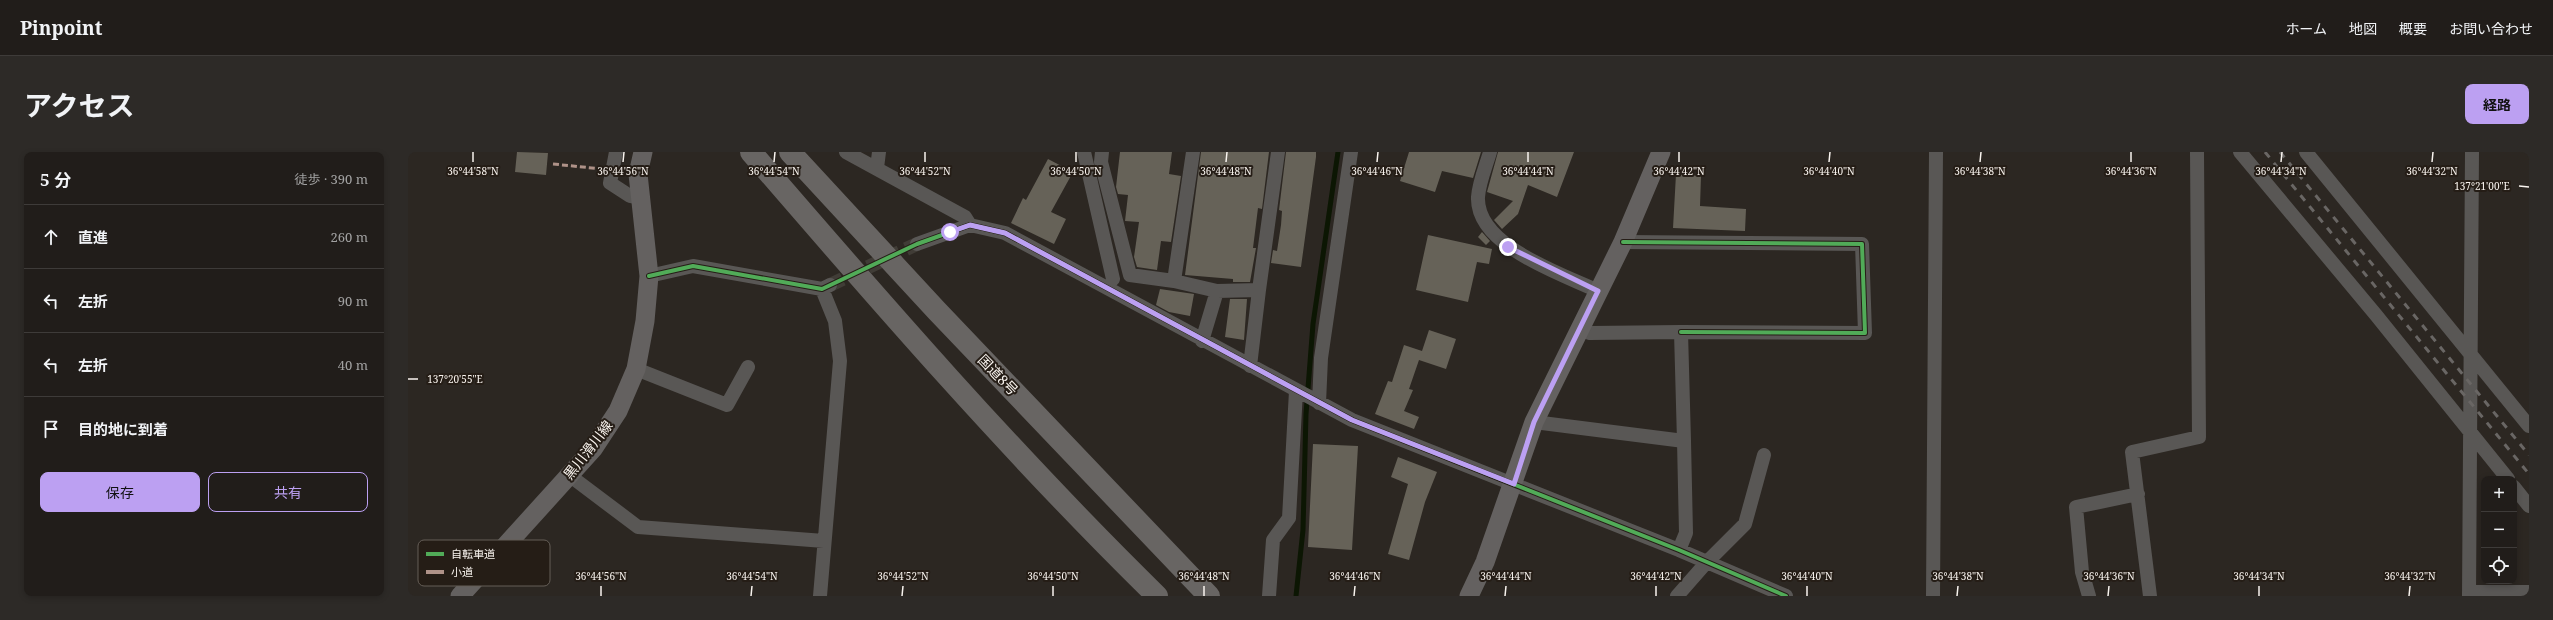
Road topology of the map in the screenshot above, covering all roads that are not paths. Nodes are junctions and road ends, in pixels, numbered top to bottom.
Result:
1 (616, 152) edge
2 (643, 152) edge
3 (751, 152) edge
4 (790, 152) edge
5 (846, 152) edge
6 (879, 152) edge
7 (1084, 152) edge
8 (1102, 152) edge
9 (1193, 152) edge
10 (1278, 152) edge
11 (1351, 152) edge
12 (1490, 152) edge
13 (1662, 152) edge
14 (1936, 152) edge
15 (2197, 152) edge
16 (2240, 152) edge
17 (2306, 152) edge
18 (2472, 152) edge
19 (877, 168) junction
20 (640, 198) junction
21 (970, 225) junction
22 (1623, 242) junction
23 (917, 244) tunnel mouth
24 (649, 276) junction
25 (1113, 279) dead end
26 (1174, 281) junction
27 (1259, 290) junction
28 (1216, 291) junction
29 (1598, 291) junction
30 (1578, 329) junction
31 (1681, 332) junction
32 (1202, 341) junction
33 (2471, 357) junction
34 (1250, 366) junction
35 (748, 367) dead end
36 (636, 369) junction
37 (1296, 391) junction
38 (1319, 403) junction
39 (1534, 422) junction
40 (2529, 426) edge
41 (2470, 430) junction
42 (1684, 441) junction
43 (1764, 455) dead end
44 (569, 475) junction
45 (2506, 476) edge
46 (1514, 484) junction
47 (2517, 491) edge
48 (2138, 494) junction
49 (2529, 506) edge
50 (510, 540) edge
51 (824, 541) junction
52 (1679, 550) junction
53 (1706, 563) junction
54 (469, 586) edge
55 (2529, 592) edge
56 (2469, 594) edge
57 (460, 596) edge
58 (820, 596) edge
59 (1157, 596) edge
60 (1209, 596) edge
61 (1269, 596) edge
62 (1469, 596) edge
63 (1677, 596) edge
64 (1786, 596) edge
65 (1933, 596) edge
66 (2089, 596) edge
67 (2150, 596) edge

1 - 20 street
2 - 20 main road, 黒川滑川線
3 - 59 highway
4 - 60 highway, 国道8号
5 - 19 street
6 - 19 street
7 - 25 street
8 - 26 street
9 - 26 street
10 - 27 street
11 - 38 street
12 - 29 street
13 - 22 main road
14 - 65 street
15 - 48 street
16 - 41 street
17 - 33 street
18 - 33 street
19 - 21 street
20 - 24 main road, 黒川滑川線
21 - 23 street
21 - 32 street
22 - 29 main road
22 - 31 street
24 - 36 main road, 黒川滑川線
24 - 51 street
26 - 28 street
27 - 28 street
27 - 34 street
28 - 32 street
29 - 30 main road
30 - 31 street
30 - 39 main road
31 - 42 street
32 - 34 street
33 - 40 street
33 - 41 street
34 - 37 street
35 - 36 street
36 - 44 main road, 黒川滑川線
37 - 38 street
37 - 61 street
38 - 46 street
39 - 42 street
39 - 46 main road
41 - 45 street
41 - 56 street
42 - 52 street
43 - 53 street
44 - 50 main road, 黒川滑川線
44 - 51 street
46 - 52 street
46 - 62 main road
47 - 49 street
48 - 66 street
48 - 67 street
51 - 58 street
52 - 53 street
53 - 63 street
53 - 64 street
54 - 57 main road, 黒川滑川線
55 - 56 street

